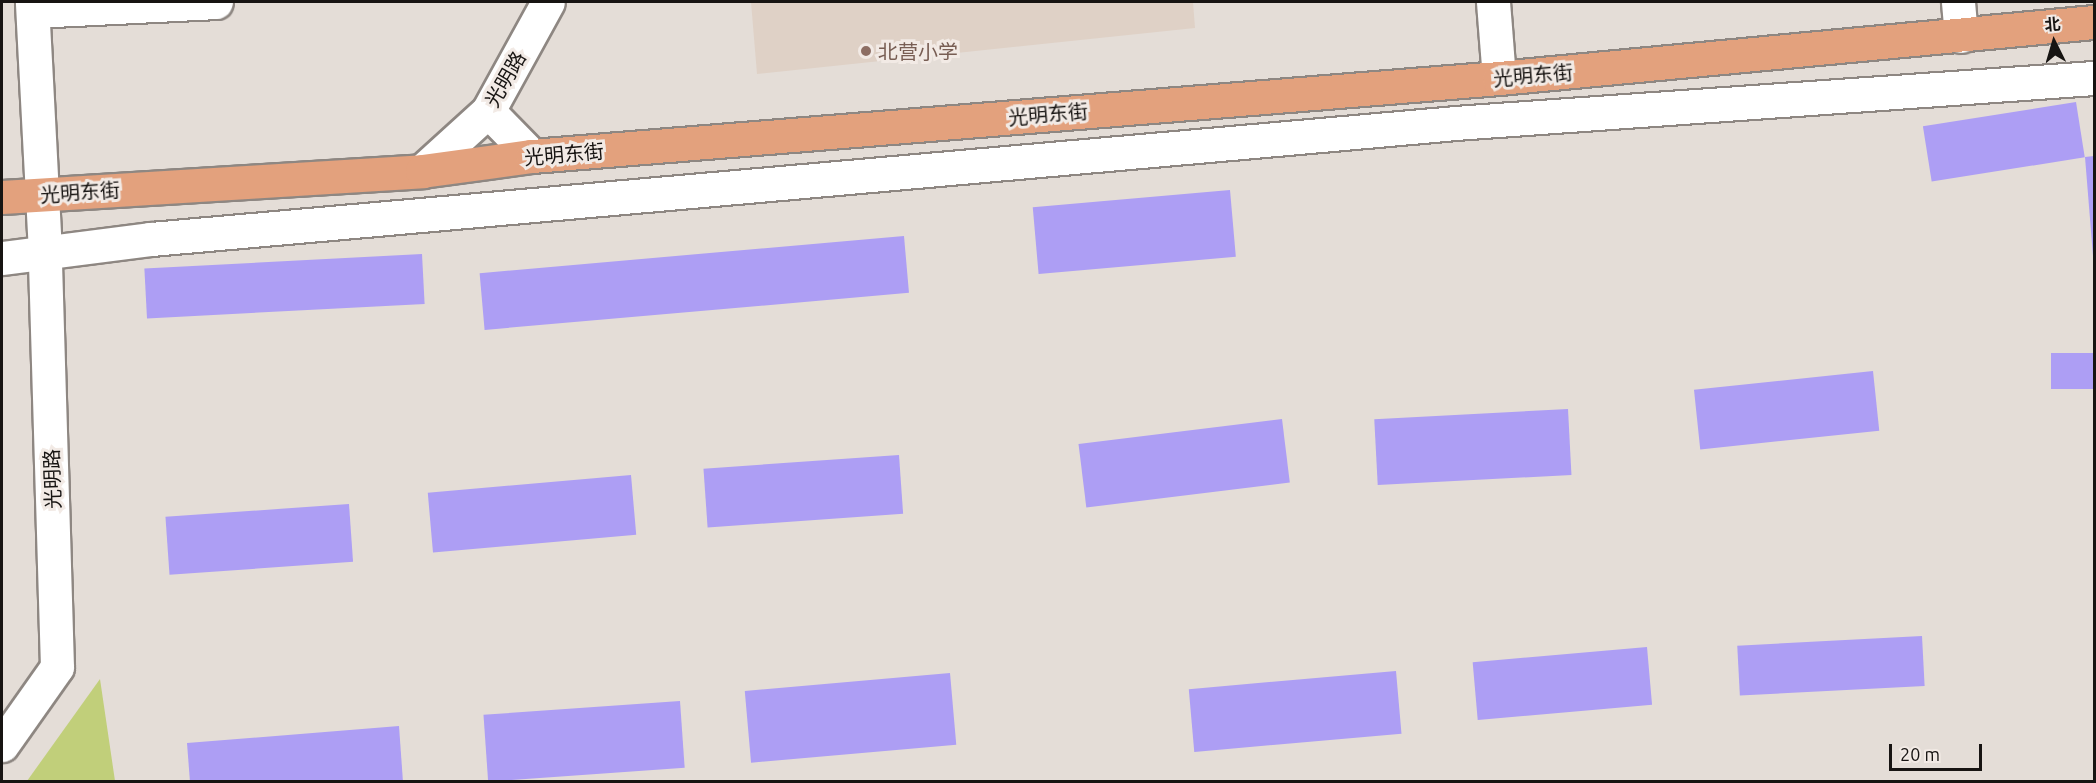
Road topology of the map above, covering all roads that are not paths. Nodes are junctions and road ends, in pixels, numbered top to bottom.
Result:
1 (216, 2) edge
2 (548, 2) edge
3 (1493, 2) edge
4 (1958, 2) edge
5 (32, 6) edge
6 (2094, 22) edge
7 (1961, 36) junction
8 (1499, 78) junction
9 (2094, 78) edge
10 (488, 111) junction
11 (532, 156) junction
12 (422, 171) junction
13 (41, 194) junction
14 (2, 197) edge
15 (45, 252) junction
16 (2, 258) edge
17 (2, 745) edge

1 - 5 street
2 - 10 street, 光明路
3 - 8 street
4 - 7 street
5 - 13 street, 光明路
6 - 7 main road, 光明东街
7 - 8 main road, 光明东街
8 - 11 main road, 光明东街
9 - 15 street
10 - 11 street
10 - 12 street, 光明路
11 - 12 main road, 光明东街
12 - 13 main road, 光明东街
13 - 14 main road, 光明东街
13 - 15 street, 光明路
15 - 16 street
15 - 17 street, 光明路

